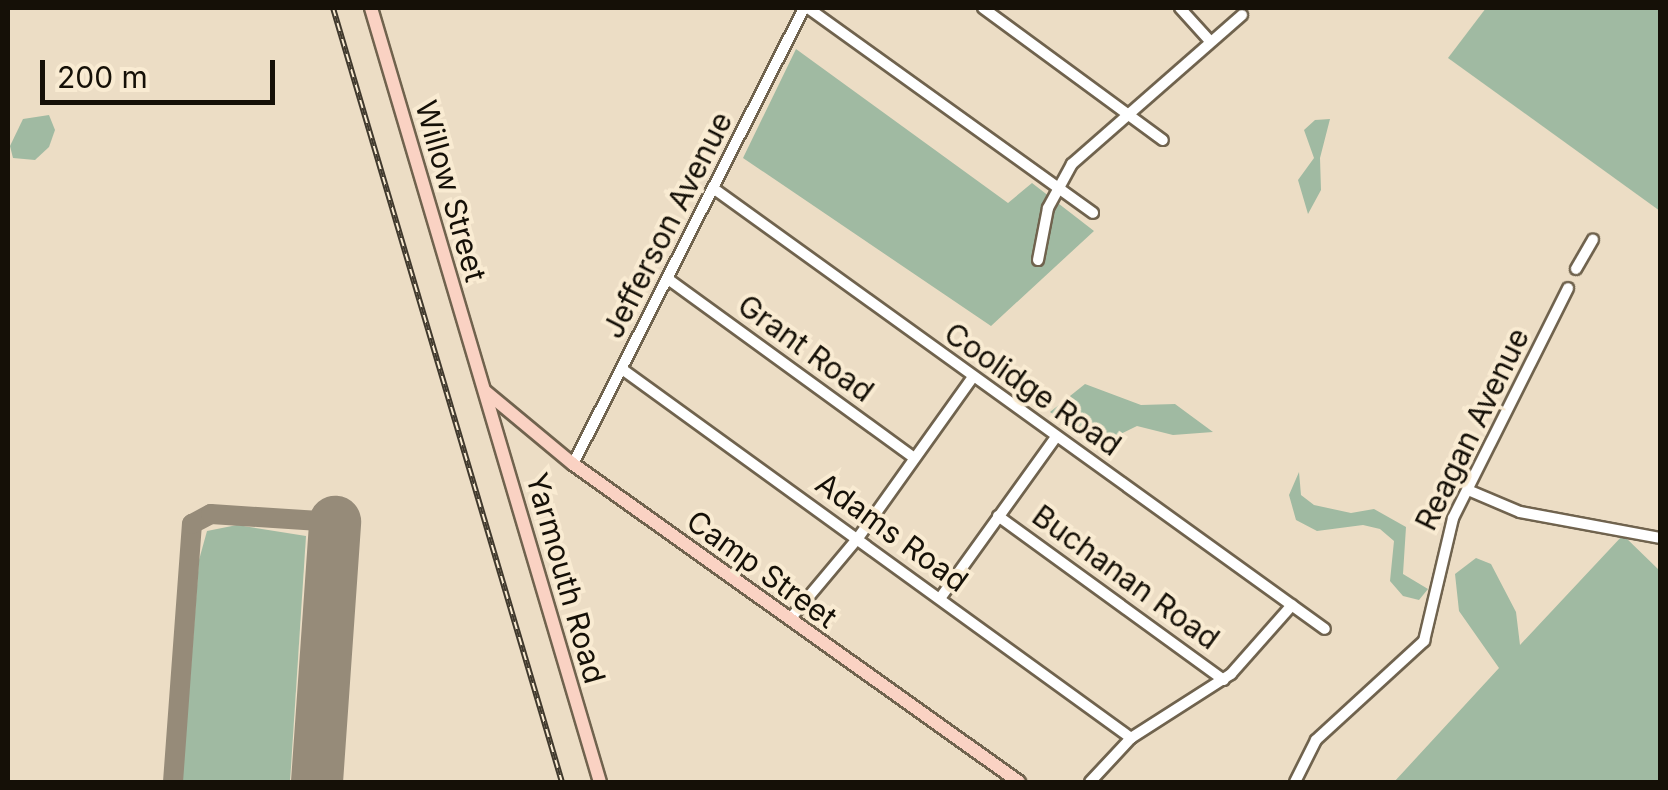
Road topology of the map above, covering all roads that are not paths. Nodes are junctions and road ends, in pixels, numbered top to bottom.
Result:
1 (371, 8) edge
2 (806, 8) edge
3 (983, 8) edge
4 (1180, 8) edge
5 (1242, 15) dead end
6 (1210, 42) junction
7 (1126, 113) junction
8 (1163, 140) dead end
9 (1058, 186) junction
10 (713, 188) junction
11 (1093, 214) dead end
12 (1593, 239) dead end
13 (1038, 260) dead end
14 (1576, 269) dead end
15 (668, 279) junction
16 (1568, 288) dead end
17 (622, 368) junction
18 (973, 377) junction
19 (483, 388) junction
20 (520, 424) junction
21 (496, 432) junction
22 (1056, 437) junction
23 (914, 458) junction
24 (573, 464) junction
25 (1468, 490) junction
26 (998, 516) junction
27 (858, 538) junction
28 (1660, 538) edge
29 (941, 597) junction
30 (1292, 605) junction
31 (790, 619) junction
32 (1326, 630) dead end
33 (1224, 680) junction
34 (1131, 738) junction
35 (600, 782) edge
36 (1019, 782) edge
37 (1090, 782) edge
38 (1295, 782) edge

1 - 19 main road, Willow Street
2 - 9 street
2 - 10 street, Jefferson Avenue
3 - 7 street
4 - 6 street
5 - 6 street
6 - 7 street
7 - 8 street
7 - 9 street
9 - 11 street
9 - 13 street
10 - 15 street, Jefferson Avenue
10 - 18 street, Coolidge Road
12 - 14 street
15 - 17 street, Jefferson Avenue
15 - 23 street, Grant Road
16 - 25 street, Reagan Avenue
17 - 24 street, Jefferson Avenue
17 - 27 street, Adams Road
18 - 22 street, Coolidge Road
18 - 23 street
19 - 20 main road, Camp Street
19 - 21 main road, Yarmouth Road
20 - 21 main road
20 - 24 main road, Camp Street
21 - 35 main road, Yarmouth Road
22 - 26 street
22 - 30 street, Coolidge Road
23 - 27 street
24 - 31 main road, Camp Street
25 - 28 street
25 - 38 street, Reagan Avenue
26 - 29 street
26 - 33 street, Buchanan Road
27 - 29 street, Adams Road
27 - 31 street
29 - 34 street, Adams Road
30 - 32 street, Coolidge Road
30 - 33 street
31 - 36 main road, Camp Street
33 - 34 street
34 - 37 street

